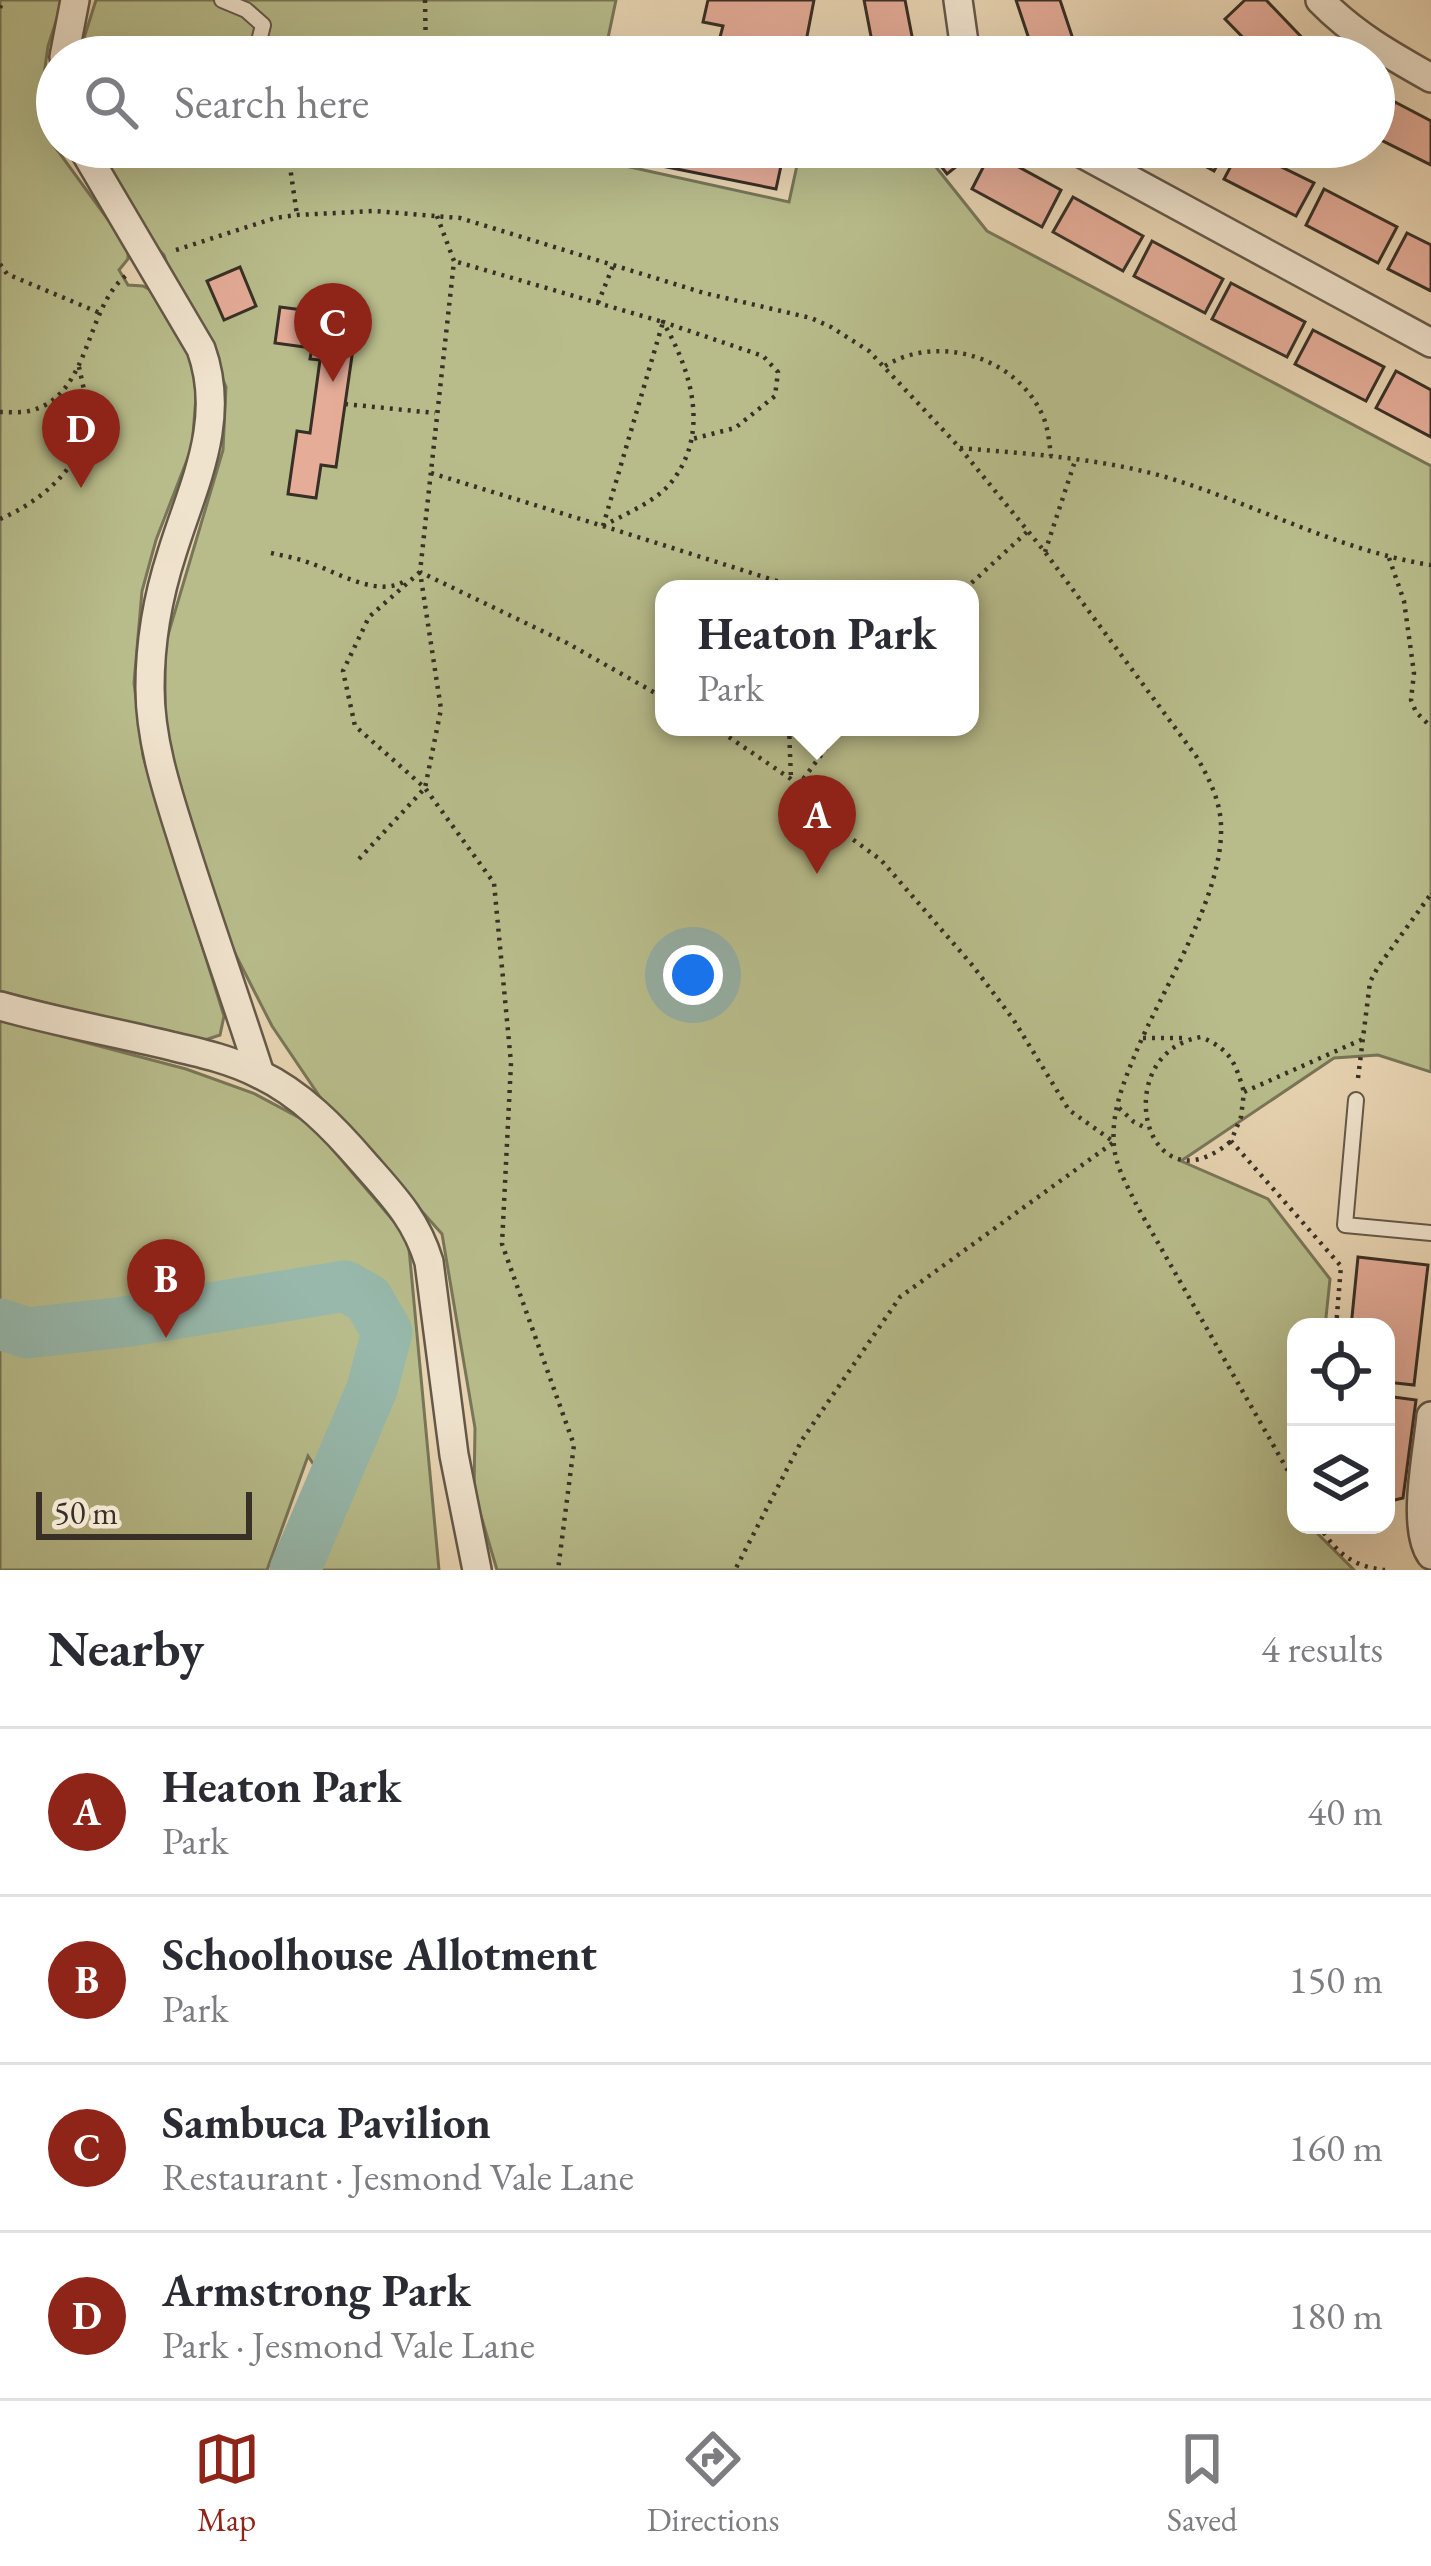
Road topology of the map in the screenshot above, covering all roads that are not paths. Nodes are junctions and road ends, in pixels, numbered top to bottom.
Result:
1 (75, 0) edge
2 (222, 0) edge
3 (958, 0) edge
4 (1320, 0) edge
5 (68, 36) edge
6 (260, 36) edge
7 (963, 36) edge
8 (1359, 36) edge
9 (1395, 58) edge
10 (1431, 78) edge
11 (95, 168) edge
12 (1109, 168) edge
13 (1431, 343) edge
14 (0, 1006) edge
15 (260, 1074) junction
16 (1356, 1100) road end
17 (1431, 1233) edge
18 (1430, 1432) edge
19 (1431, 1555) edge
20 (477, 1570) edge

1 - 5 street
2 - 6 lane
3 - 7 street
4 - 8 street
9 - 10 street
11 - 15 street
12 - 13 street
14 - 15 street
15 - 20 street
16 - 17 lane
18 - 19 street

